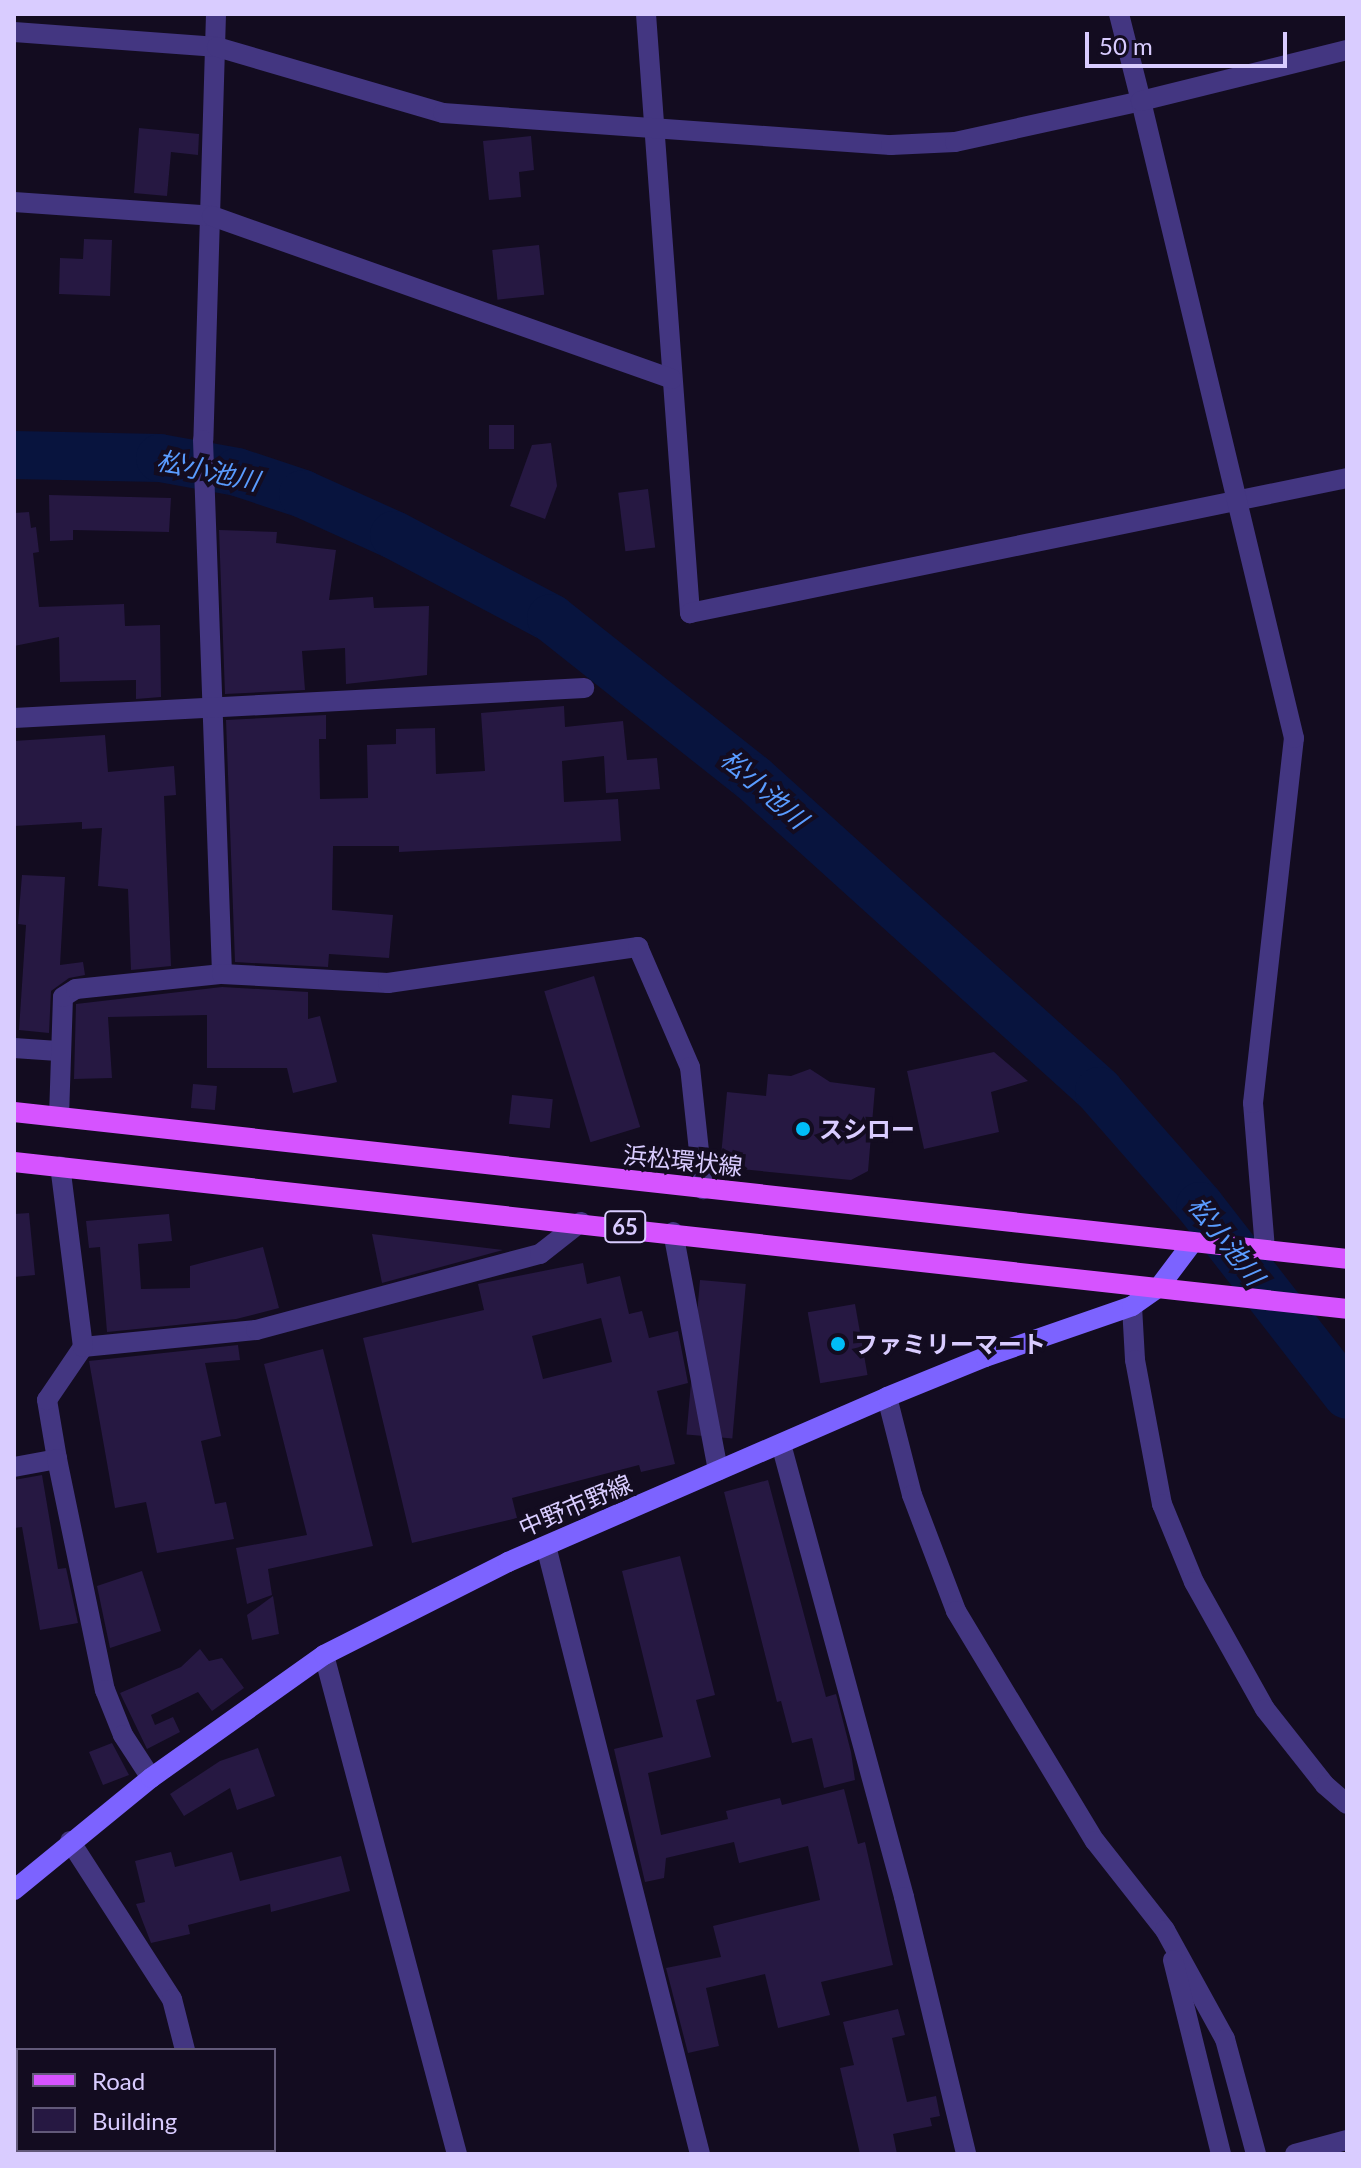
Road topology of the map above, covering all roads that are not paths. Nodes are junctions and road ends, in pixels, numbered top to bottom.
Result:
1 (216, 14) edge
2 (646, 14) edge
3 (1119, 14) edge
4 (14, 32) edge
5 (217, 47) junction
6 (1347, 50) edge
7 (1141, 101) junction
8 (654, 126) junction
9 (14, 202) edge
10 (212, 216) junction
11 (672, 379) junction
12 (1347, 478) edge
13 (1239, 503) junction
14 (584, 688) dead end
15 (212, 706) junction
16 (14, 718) edge
17 (222, 974) junction
18 (14, 1048) edge
19 (58, 1051) junction
20 (14, 1112) edge
21 (59, 1117) junction
22 (14, 1162) edge
23 (60, 1166) junction
24 (703, 1189) junction
25 (581, 1222) junction
26 (673, 1232) junction
27 (1193, 1242) junction
28 (1261, 1250) junction
29 (1347, 1259) edge
30 (1159, 1287) junction
31 (1132, 1306) junction
32 (1347, 1309) edge
33 (83, 1347) junction
34 (887, 1397) junction
35 (781, 1444) junction
36 (57, 1459) junction
37 (14, 1467) edge
38 (718, 1471) junction
39 (546, 1546) junction
40 (324, 1655) junction
41 (151, 1778) junction
42 (1347, 1804) edge
43 (70, 1841) junction
44 (14, 1890) edge
45 (1165, 1930) junction
46 (184, 2048) edge
47 (1347, 2140) edge
48 (457, 2154) edge
49 (700, 2154) edge
50 (966, 2154) edge
51 (1221, 2154) edge
52 (1256, 2154) edge
53 (1295, 2154) edge

1 - 5 street
2 - 8 street
3 - 7 street
4 - 5 street
5 - 8 street
5 - 10 street
6 - 7 street
7 - 8 street
7 - 13 street
8 - 11 street
9 - 10 street
10 - 11 street
10 - 15 street
11 - 13 street
12 - 13 street
13 - 28 street
14 - 15 street
15 - 16 street
15 - 17 street
17 - 19 street
17 - 24 street
18 - 19 street
19 - 21 street
20 - 21 main road, 浜松環状線 / 65
21 - 24 main road, 浜松環状線 / 65
22 - 23 main road, 65
23 - 25 main road, 65
23 - 33 street
24 - 27 main road, 浜松環状線 / 65
25 - 26 main road, 65
25 - 33 street
26 - 30 main road, 65
26 - 38 street
27 - 28 main road, 浜松環状線 / 65
27 - 30 main road, 中野市野線
28 - 29 main road, 浜松環状線 / 65
30 - 31 main road, 中野市野線
30 - 32 main road, 65
31 - 34 main road, 中野市野線
31 - 42 street
33 - 36 street
34 - 35 main road, 中野市野線
34 - 45 street
35 - 38 main road, 中野市野線
35 - 50 street
36 - 37 street
36 - 41 street
38 - 39 main road, 中野市野線
39 - 40 main road, 中野市野線
39 - 49 street
40 - 41 main road, 中野市野線
40 - 48 street
41 - 43 main road, 中野市野線
43 - 44 main road, 中野市野線
43 - 46 street
45 - 51 street
45 - 52 street
47 - 53 street

